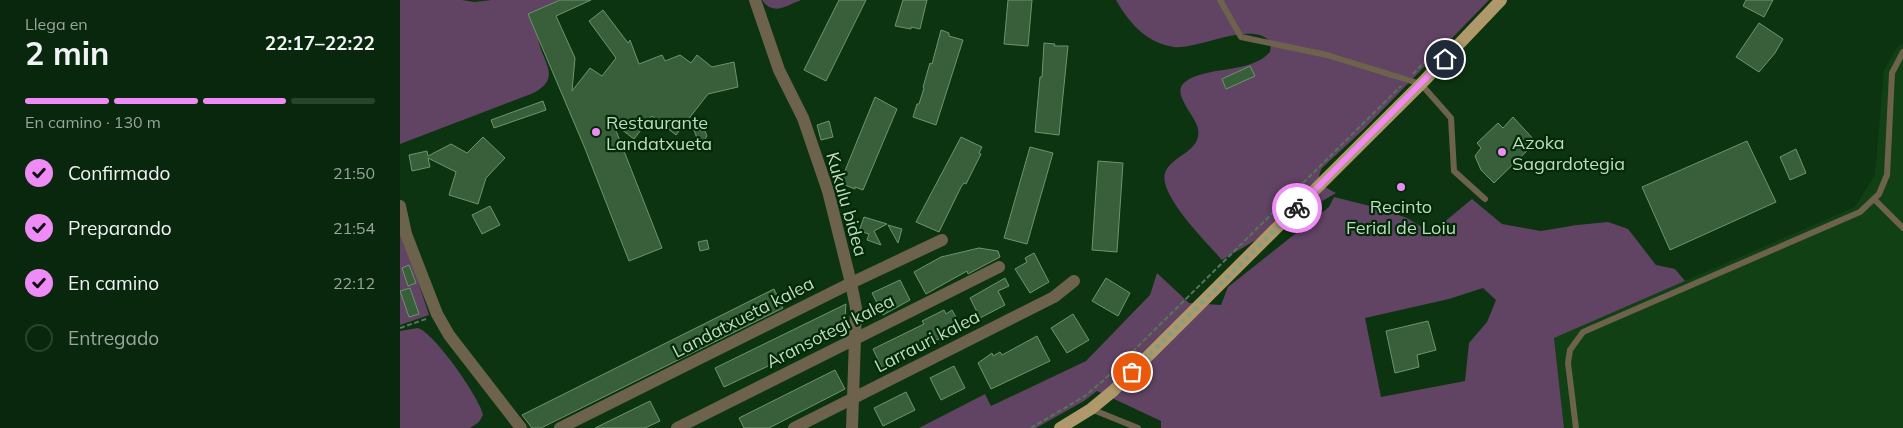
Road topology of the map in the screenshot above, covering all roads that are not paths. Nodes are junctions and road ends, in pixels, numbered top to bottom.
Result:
1 (755, 0) edge
2 (1220, 0) edge
3 (1502, 0) edge
4 (1903, 52) edge
5 (1421, 84) junction
6 (1485, 199) dead end
7 (1874, 199) junction
8 (400, 206) edge
9 (1903, 228) edge
10 (942, 240) dead end
11 (999, 267) dead end
12 (1074, 281) dead end
13 (851, 283) junction
14 (855, 338) junction
15 (853, 398) junction
16 (1091, 410) junction
17 (521, 428) edge
18 (560, 428) edge
19 (678, 428) edge
20 (794, 428) edge
21 (852, 428) edge
22 (1060, 428) edge
23 (1138, 428) edge
24 (1576, 428) edge

1 - 13 street, Kukulu bidea
2 - 5 lane
3 - 5 main road
4 - 7 lane
5 - 6 lane
5 - 16 main road
7 - 9 lane
7 - 24 lane
8 - 17 street
10 - 13 street, Landatxueta kalea
11 - 14 street, Aransotegi kalea
12 - 15 street, Larrauri kalea
13 - 14 street, Kukulu bidea
13 - 18 street, Landatxueta kalea
14 - 15 street, Kukulu bidea
14 - 19 street, Aransotegi kalea
15 - 20 street, Larrauri kalea
15 - 21 street, Kukulu bidea
16 - 22 main road
16 - 23 lane

